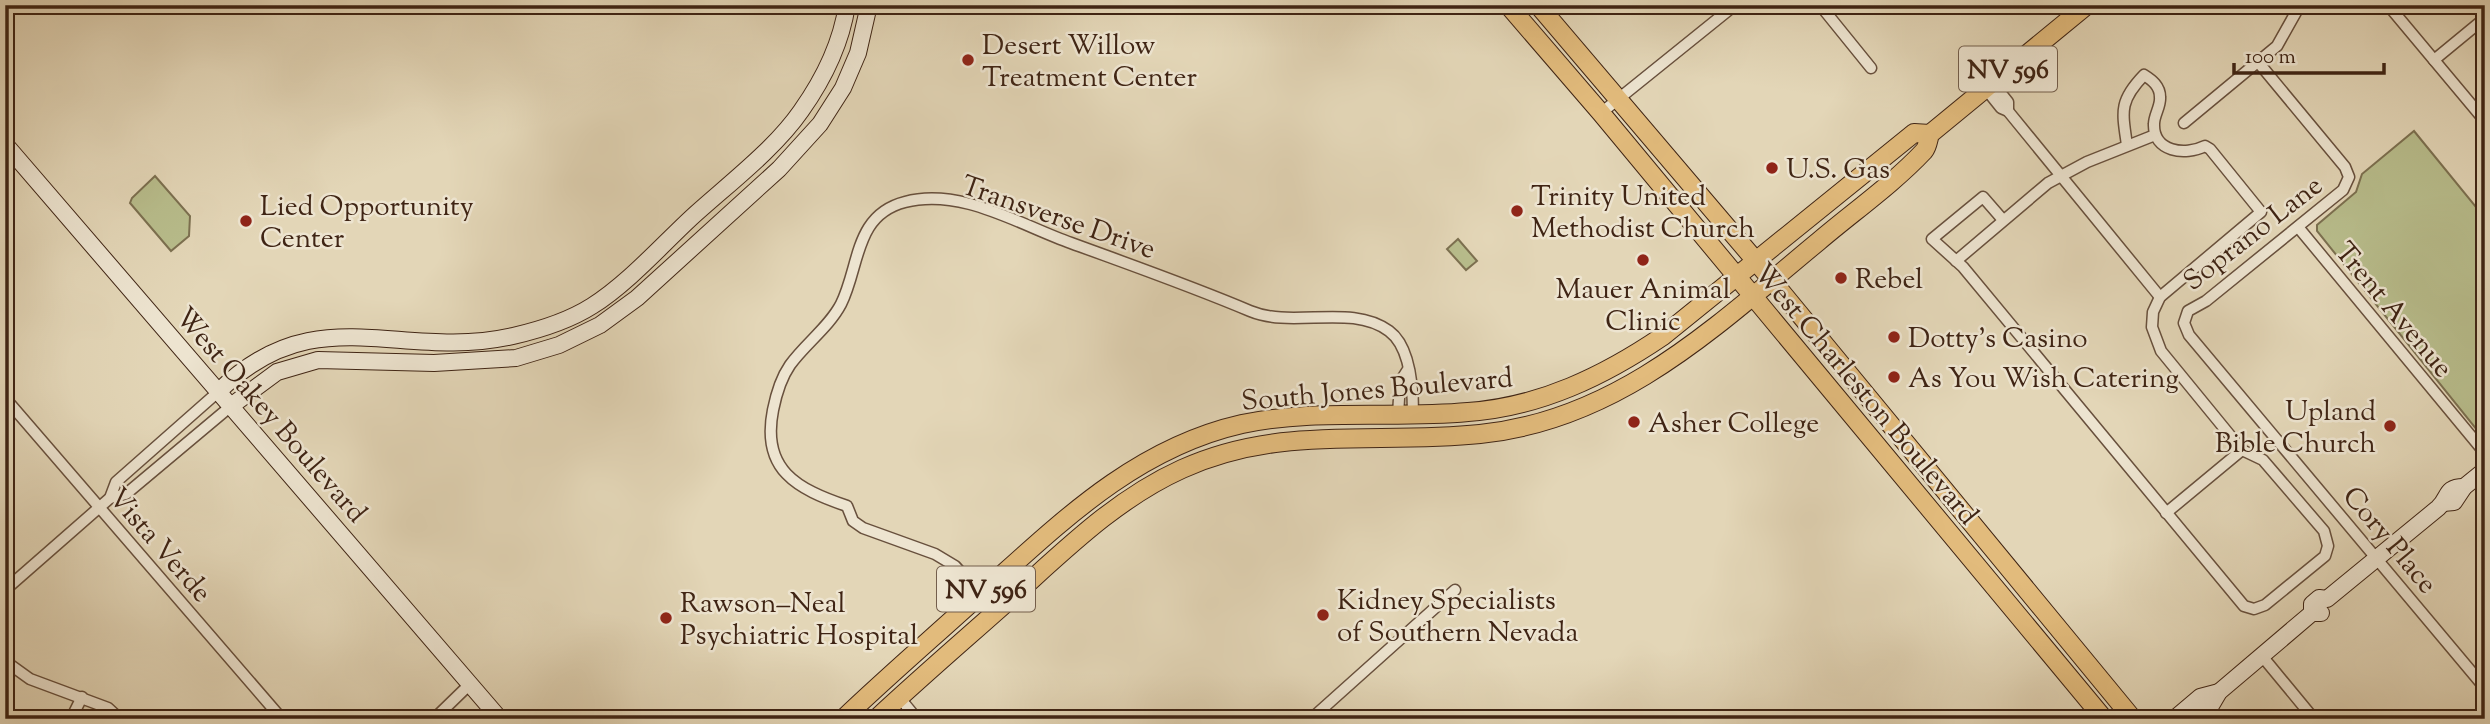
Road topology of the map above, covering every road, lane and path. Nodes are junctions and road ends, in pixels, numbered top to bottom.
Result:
1 (847, 5) edge
2 (869, 5) edge
3 (1735, 5) edge
4 (1820, 5) edge
5 (2087, 5) edge
6 (2300, 5) edge
7 (2388, 5) edge
8 (1509, 7) edge
9 (1544, 7) edge
10 (2485, 18) edge
11 (1566, 37) junction
12 (2434, 60) junction
13 (2258, 62) junction
14 (1871, 68) dead end
15 (824, 76) junction
16 (1989, 85) junction
17 (843, 88) junction
18 (1619, 100) junction
19 (1601, 113) junction
20 (2485, 121) edge
21 (2184, 124) dead end
22 (1930, 134) junction
23 (2155, 135) junction
24 (2127, 145) junction
25 (6, 147) edge
26 (2061, 176) junction
27 (2003, 220) junction
28 (2298, 226) junction
29 (649, 257) junction
30 (1755, 260) junction
31 (1956, 261) junction
32 (662, 275) junction
33 (1735, 276) junction
34 (1772, 280) junction
35 (1751, 296) junction
36 (2160, 297) junction
37 (2184, 323) joint
38 (538, 329) junction
39 (349, 337) junction
40 (541, 351) junction
41 (348, 359) junction
42 (218, 392) junction
43 (5, 398) edge
44 (231, 406) junction
45 (1406, 414) junction
46 (1432, 414) junction
47 (1383, 437) junction
48 (1406, 437) junction
49 (2242, 450) junction
50 (2485, 453) edge
51 (1135, 467) junction
52 (2485, 470) edge
53 (1146, 488) junction
54 (110, 498) junction
55 (99, 507) junction
56 (2166, 513) junction
57 (1995, 550) junction
58 (2377, 558) junction
59 (1978, 564) junction
60 (7, 584) edge
61 (1455, 590) dead end
62 (981, 594) junction
63 (996, 611) junction
64 (2262, 656) junction
65 (5, 661) edge
66 (2481, 675) edge
67 (470, 684) junction
68 (2485, 688) edge
69 (2219, 692) junction
70 (82, 697) junction
71 (899, 697) junction
72 (1326, 714) edge
73 (71, 719) edge
74 (120, 719) edge
75 (282, 719) edge
76 (433, 719) edge
77 (500, 719) edge
78 (843, 719) edge
79 (876, 719) edge
80 (917, 719) edge
81 (1311, 719) edge
82 (2104, 719) edge
83 (2133, 719) edge
84 (2174, 719) edge
85 (2197, 719) edge
86 (2314, 719) edge

1 - 15 street
2 - 17 street
3 - 18 street
4 - 14 street
5 - 16 main road, South Jones Boulevard / NV 596
6 - 13 street
7 - 12 street
8 - 11 main road
8 - 19 main road, West Charleston Boulevard
9 - 11 main road, West Charleston Boulevard
10 - 12 street
11 - 18 main road, West Charleston Boulevard
12 - 20 street
13 - 21 street
13 - 28 street, Soprano Lane
15 - 17 street
15 - 29 street
16 - 22 main road, South Jones Boulevard / NV 596
16 - 26 street
17 - 32 street
18 - 19 street
18 - 30 main road, West Charleston Boulevard
19 - 33 main road, West Charleston Boulevard
22 - 30 main road, South Jones Boulevard / NV 596
22 - 34 main road, South Jones Boulevard / NV 596
23 - 24 street
23 - 24 street
23 - 36 street
24 - 26 street
25 - 42 street, West Oakey Boulevard
26 - 27 street
26 - 36 street
27 - 31 street
27 - 31 street
28 - 37 street, Soprano Lane
28 - 50 street, Trent Avenue
29 - 32 street
29 - 38 street
30 - 33 main road, South Jones Boulevard / NV 596
30 - 34 main road, West Charleston Boulevard
31 - 56 street
32 - 40 street
33 - 35 main road, West Charleston Boulevard
33 - 46 main road, South Jones Boulevard / NV 596
34 - 35 main road, South Jones Boulevard / NV 596
34 - 57 main road, West Charleston Boulevard
35 - 48 main road, South Jones Boulevard / NV 596
35 - 59 main road, West Charleston Boulevard
36 - 49 street
37 - 58 street, Cory Place
38 - 39 street
38 - 40 street
39 - 41 street
39 - 42 street
40 - 41 street
41 - 44 street
42 - 44 street, West Oakey Boulevard
42 - 54 street
43 - 55 street, Vista Verde
44 - 54 street
44 - 67 street, West Oakey Boulevard
45 - 46 main road, South Jones Boulevard / NV 596
45 - 47 main road
45 - 51 main road, South Jones Boulevard / NV 596
45 - 62 street, Transverse Drive
46 - 48 main road
47 - 48 main road, South Jones Boulevard / NV 596
47 - 53 main road, South Jones Boulevard / NV 596
49 - 56 street
49 - 56 street
51 - 53 main road
51 - 62 main road, South Jones Boulevard / NV 596
52 - 58 street
53 - 63 main road, South Jones Boulevard / NV 596
54 - 55 street
55 - 60 street
55 - 75 street, Vista Verde
57 - 59 main road
57 - 83 main road, West Charleston Boulevard
58 - 64 street
58 - 66 street, Cory Place
59 - 82 main road, West Charleston Boulevard
61 - 72 street
62 - 63 street, Transverse Drive
62 - 78 main road, South Jones Boulevard / NV 596
63 - 71 main road, South Jones Boulevard / NV 596
64 - 69 street
64 - 86 street
65 - 70 street
66 - 68 street, Cory Place
67 - 76 street
67 - 77 street, West Oakey Boulevard
69 - 84 street
69 - 85 street
70 - 73 street
70 - 74 street
71 - 79 main road, South Jones Boulevard / NV 596
71 - 80 street
72 - 81 street

